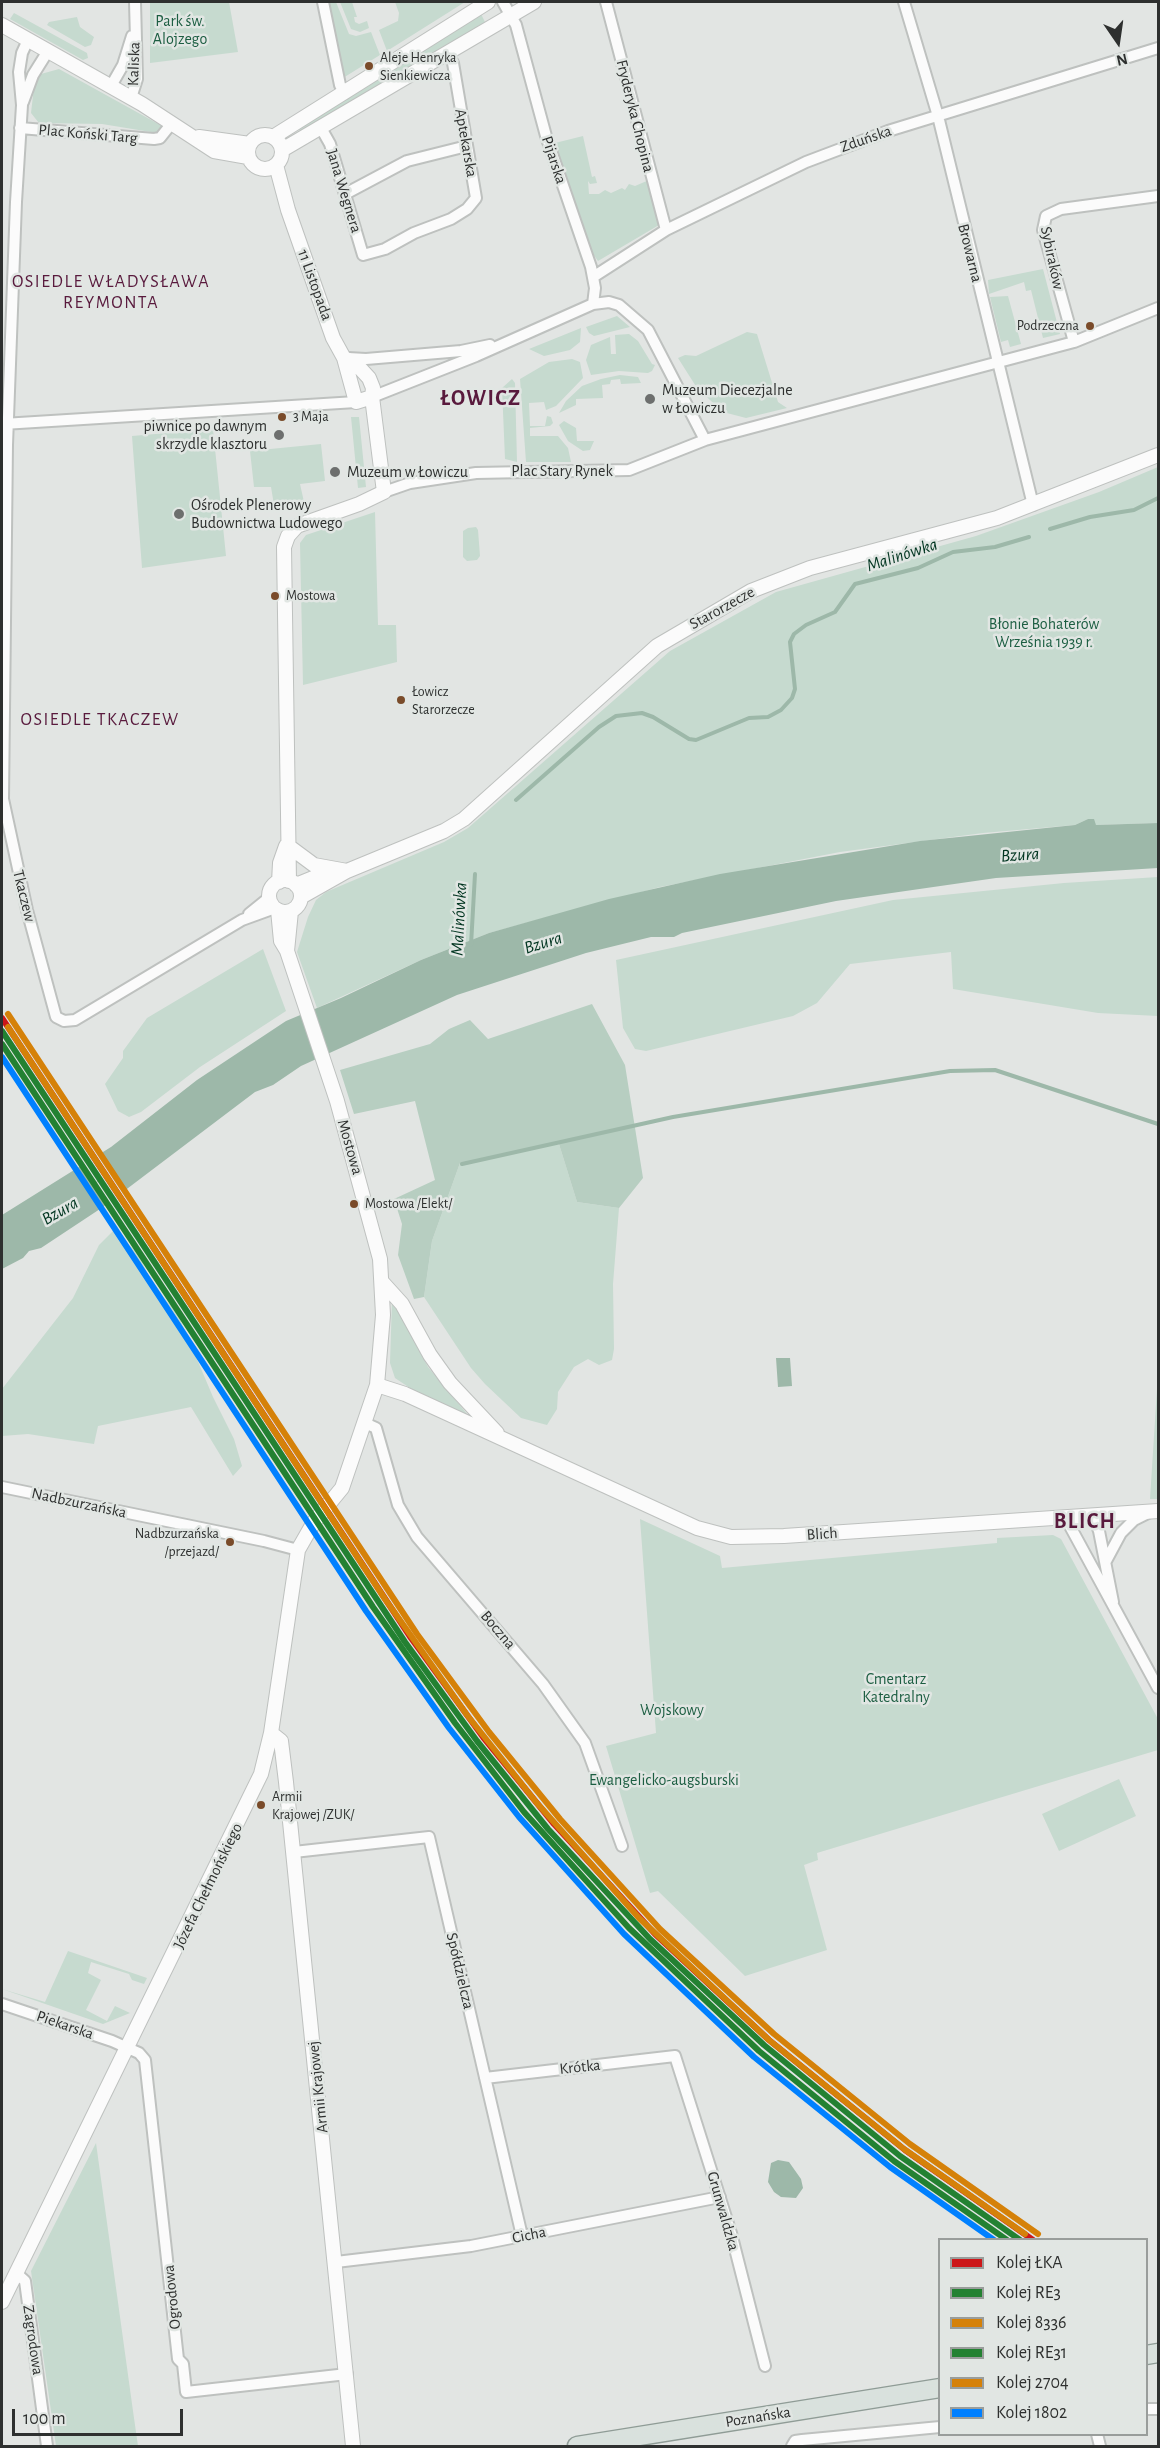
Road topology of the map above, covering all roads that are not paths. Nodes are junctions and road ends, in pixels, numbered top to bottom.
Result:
1 (135, 2) edge
2 (323, 2) edge
3 (488, 2) edge
4 (503, 2) edge
5 (534, 2) edge
6 (606, 2) edge
7 (904, 2) edge
8 (511, 16) junction
9 (2, 26) edge
10 (134, 30) junction
11 (28, 40) junction
12 (1158, 48) edge
13 (48, 51) junction
14 (447, 53) junction
15 (111, 86) junction
16 (345, 93) junction
17 (131, 98) junction
18 (22, 105) junction
19 (938, 116) junction
20 (172, 123) junction
21 (20, 128) junction
22 (321, 128) junction
23 (273, 137) junction
24 (467, 146) junction
25 (249, 150) junction
26 (282, 150) junction
27 (271, 168) junction
28 (345, 194) junction
29 (1158, 196) edge
30 (666, 230) junction
31 (363, 255) joint
32 (592, 277) junction
33 (593, 303) junction
34 (1158, 308) edge
35 (511, 339) junction
36 (1074, 342) junction
37 (344, 358) junction
38 (997, 363) junction
39 (372, 397) junction
40 (356, 402) junction
41 (5, 424) edge
42 (705, 440) junction
43 (1158, 455) edge
44 (384, 492) junction
45 (1033, 505) junction
46 (287, 844) junction
47 (347, 872) junction
48 (291, 886) junction
49 (278, 907) junction
50 (383, 1283) junction
51 (377, 1384) junction
52 (475, 1421) junction
53 (364, 1423) junction
54 (2, 1487) edge
55 (1155, 1511) edge
56 (1093, 1516) junction
57 (1070, 1517) junction
58 (298, 1550) junction
59 (1106, 1561) junction
60 (1115, 1608) junction
61 (1158, 1688) edge
62 (271, 1733) junction
63 (622, 1846) dead end
64 (294, 1852) junction
65 (2, 2004) edge
66 (128, 2048) junction
67 (675, 2056) joint
68 (485, 2078) junction
69 (720, 2197) junction
70 (522, 2236) junction
71 (336, 2262) junction
72 (16, 2272) junction
73 (2, 2302) edge
74 (765, 2366) dead end
75 (347, 2374) junction
76 (938, 2388) edge
77 (938, 2427) edge
78 (47, 2446) edge
79 (353, 2446) edge
80 (577, 2446) edge
81 (792, 2446) edge

1 - 10 street, Kaliska
2 - 16 street
3 - 16 street
4 - 8 street, Pijarska
5 - 8 street
6 - 30 street, Fryderyka Chopina
7 - 19 street, Browarna
8 - 14 street
8 - 32 street, Pijarska
9 - 11 street
10 - 15 street, Kaliska
10 - 17 street, Kaliska
11 - 13 street, Plac Koński Targ
11 - 18 street, Plac Koński Targ
12 - 19 street, Zduńska
13 - 15 street, Plac Koński Targ
13 - 18 street, Plac Koński Targ
14 - 22 street
14 - 24 street, Aptekarska
15 - 17 street, Plac Koński Targ
16 - 23 street
17 - 20 street, Plac Koński Targ
18 - 21 street, Plac Koński Targ
19 - 30 street, Zduńska
19 - 38 street, Browarna
20 - 21 street, Plac Koński Targ
20 - 25 street, Plac Koński Targ
21 - 41 street, Tkaczew
22 - 26 street
22 - 28 street, Jana Wegnera
23 - 25 street
23 - 26 street
24 - 28 street
24 - 31 street, Aptekarska
25 - 27 street
26 - 27 street
27 - 37 street, 11 Listopada
28 - 31 street, Jana Wegnera
29 - 36 street, Sybiraków
30 - 32 street, Zduńska
32 - 33 street, Pijarska
33 - 35 street
33 - 42 street
34 - 36 street
35 - 37 street
35 - 39 street
36 - 38 street
37 - 39 street, 11 Listopada
37 - 40 street, 11 Listopada
38 - 42 street
38 - 45 street, Browarna
39 - 40 street
39 - 44 street
40 - 41 street
41 - 49 street, Tkaczew
42 - 44 street, Plac Stary Rynek
43 - 45 street, Starorzecze
44 - 46 street
45 - 47 street, Starorzecze
46 - 47 street
46 - 48 street
47 - 48 street, Starorzecze
48 - 49 street
48 - 49 street
49 - 50 street, Mostowa
50 - 51 street, Mostowa
50 - 52 street, Blich
51 - 52 street, Blich
51 - 53 street, Józefa Chełmońskiego
52 - 57 street, Blich
53 - 58 street, Józefa Chełmońskiego
53 - 63 street, Boczna
54 - 58 street, Nadbzurzańska
55 - 56 street, Blich
55 - 59 street
56 - 57 street, Blich
56 - 59 street
57 - 60 street
58 - 62 street, Józefa Chełmońskiego
59 - 60 street
60 - 61 street
62 - 64 street, Armii Krajowej
62 - 66 street, Józefa Chełmońskiego
64 - 68 street, Spółdzielcza
64 - 71 street, Armii Krajowej
65 - 66 street, Piekarska
66 - 72 street, Józefa Chełmońskiego
66 - 75 street, Ogrodowa
67 - 68 street, Krótka
67 - 69 street, Grunwaldzka
68 - 70 street, Spółdzielcza
69 - 70 street, Cicha
69 - 74 street, Grunwaldzka
70 - 71 street, Cicha
71 - 75 street, Armii Krajowej
72 - 73 street, Józefa Chełmońskiego
72 - 78 street, Zagrodowa
75 - 79 street, Armii Krajowej
76 - 80 main road, Poznańska
77 - 81 street

